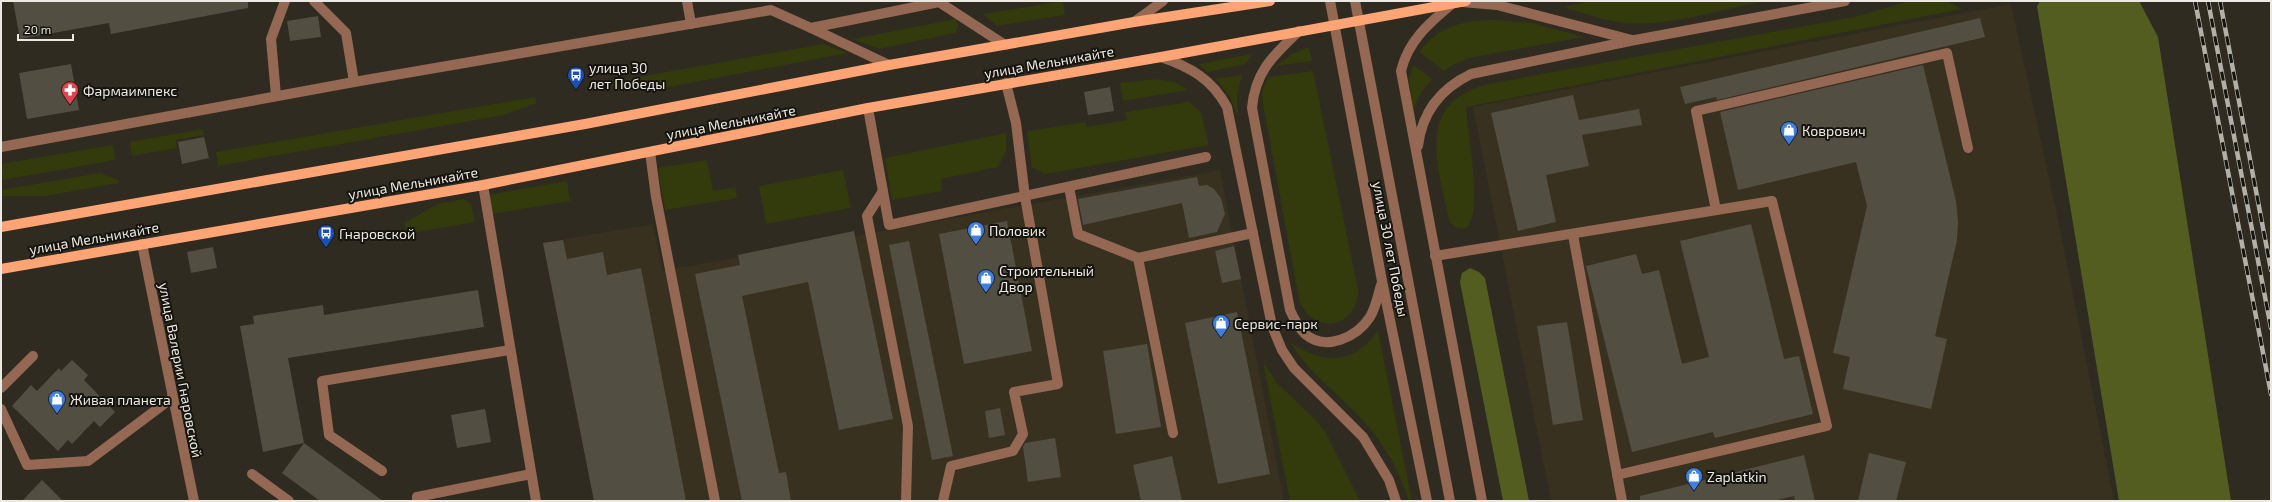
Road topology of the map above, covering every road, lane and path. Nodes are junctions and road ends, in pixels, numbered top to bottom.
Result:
1 (285, 1) edge
2 (314, 1) edge
3 (687, 1) edge
4 (1163, 1) edge
5 (1270, 1) edge
6 (1330, 1) edge
7 (1356, 1) edge
8 (1464, 1) edge
9 (1845, 1) edge
10 (1452, 4) junction
11 (1134, 22) junction
12 (691, 24) junction
13 (811, 28) junction
14 (1299, 31) junction
15 (1635, 40) junction
16 (1006, 45) junction
17 (1161, 58) junction
18 (889, 65) junction
19 (354, 82) junction
20 (1006, 83) junction
21 (276, 96) junction
22 (868, 108) junction
23 (1, 147) edge
24 (1968, 148) dead end
25 (650, 152) junction
26 (1206, 157) dead end
27 (1418, 162) junction
28 (484, 185) junction
29 (1069, 187) junction
30 (883, 191) junction
31 (1025, 197) junction
32 (1716, 210) junction
33 (1, 227) edge
34 (1253, 233) junction
35 (1573, 235) junction
36 (142, 244) junction
37 (1435, 256) junction
38 (1138, 258) junction
39 (1, 269) edge
40 (1382, 281) junction
41 (510, 350) junction
42 (33, 356) dead end
43 (1, 388) edge
44 (172, 398) junction
45 (1, 409) edge
46 (1173, 433) dead end
47 (382, 472) dead end
48 (252, 474) dead end
49 (531, 474) junction
50 (1617, 475) junction
51 (194, 501) edge
52 (289, 501) edge
53 (417, 501) edge
54 (536, 501) edge
55 (715, 501) edge
56 (906, 501) edge
57 (943, 501) edge
58 (1396, 501) edge
59 (1427, 501) edge
60 (1450, 501) edge
61 (1482, 501) edge
62 (1622, 501) edge

1 - 21 street
2 - 19 street
3 - 12 street
4 - 11 street
5 - 11 main road, улица Мельникайте
6 - 40 street, улица 30 лет Победы
7 - 60 street, улица 30 лет Победы
8 - 10 main road, улица Мельникайте
8 - 15 street
9 - 15 street
10 - 14 main road, улица Мельникайте
10 - 27 street
11 - 16 main road, улица Мельникайте
12 - 13 street
12 - 19 street
13 - 16 street
13 - 18 street
14 - 17 main road, улица Мельникайте
14 - 40 street
15 - 27 street
16 - 18 main road, улица Мельникайте
17 - 20 main road, улица Мельникайте
17 - 34 street
18 - 33 main road, улица Мельникайте
19 - 21 street
20 - 22 main road, улица Мельникайте
20 - 31 street
21 - 23 street
22 - 25 main road, улица Мельникайте
22 - 30 street
24 - 32 street
25 - 28 main road, улица Мельникайте
25 - 55 street
26 - 29 street
27 - 37 street
28 - 36 main road, улица Мельникайте
28 - 41 street
29 - 31 street
29 - 38 street
30 - 31 street
30 - 56 street
31 - 57 street
32 - 35 street
32 - 50 street
34 - 38 street
34 - 58 street
35 - 37 street
35 - 50 street
36 - 39 main road, улица Мельникайте
36 - 44 street, улица Валерии Гнаровской
37 - 61 street
38 - 46 street
40 - 59 street, улица 30 лет Победы
41 - 47 street
41 - 49 street
42 - 43 street
44 - 45 street
44 - 51 street, улица Валерии Гнаровской
48 - 52 street
49 - 53 street
49 - 54 street
50 - 62 street

